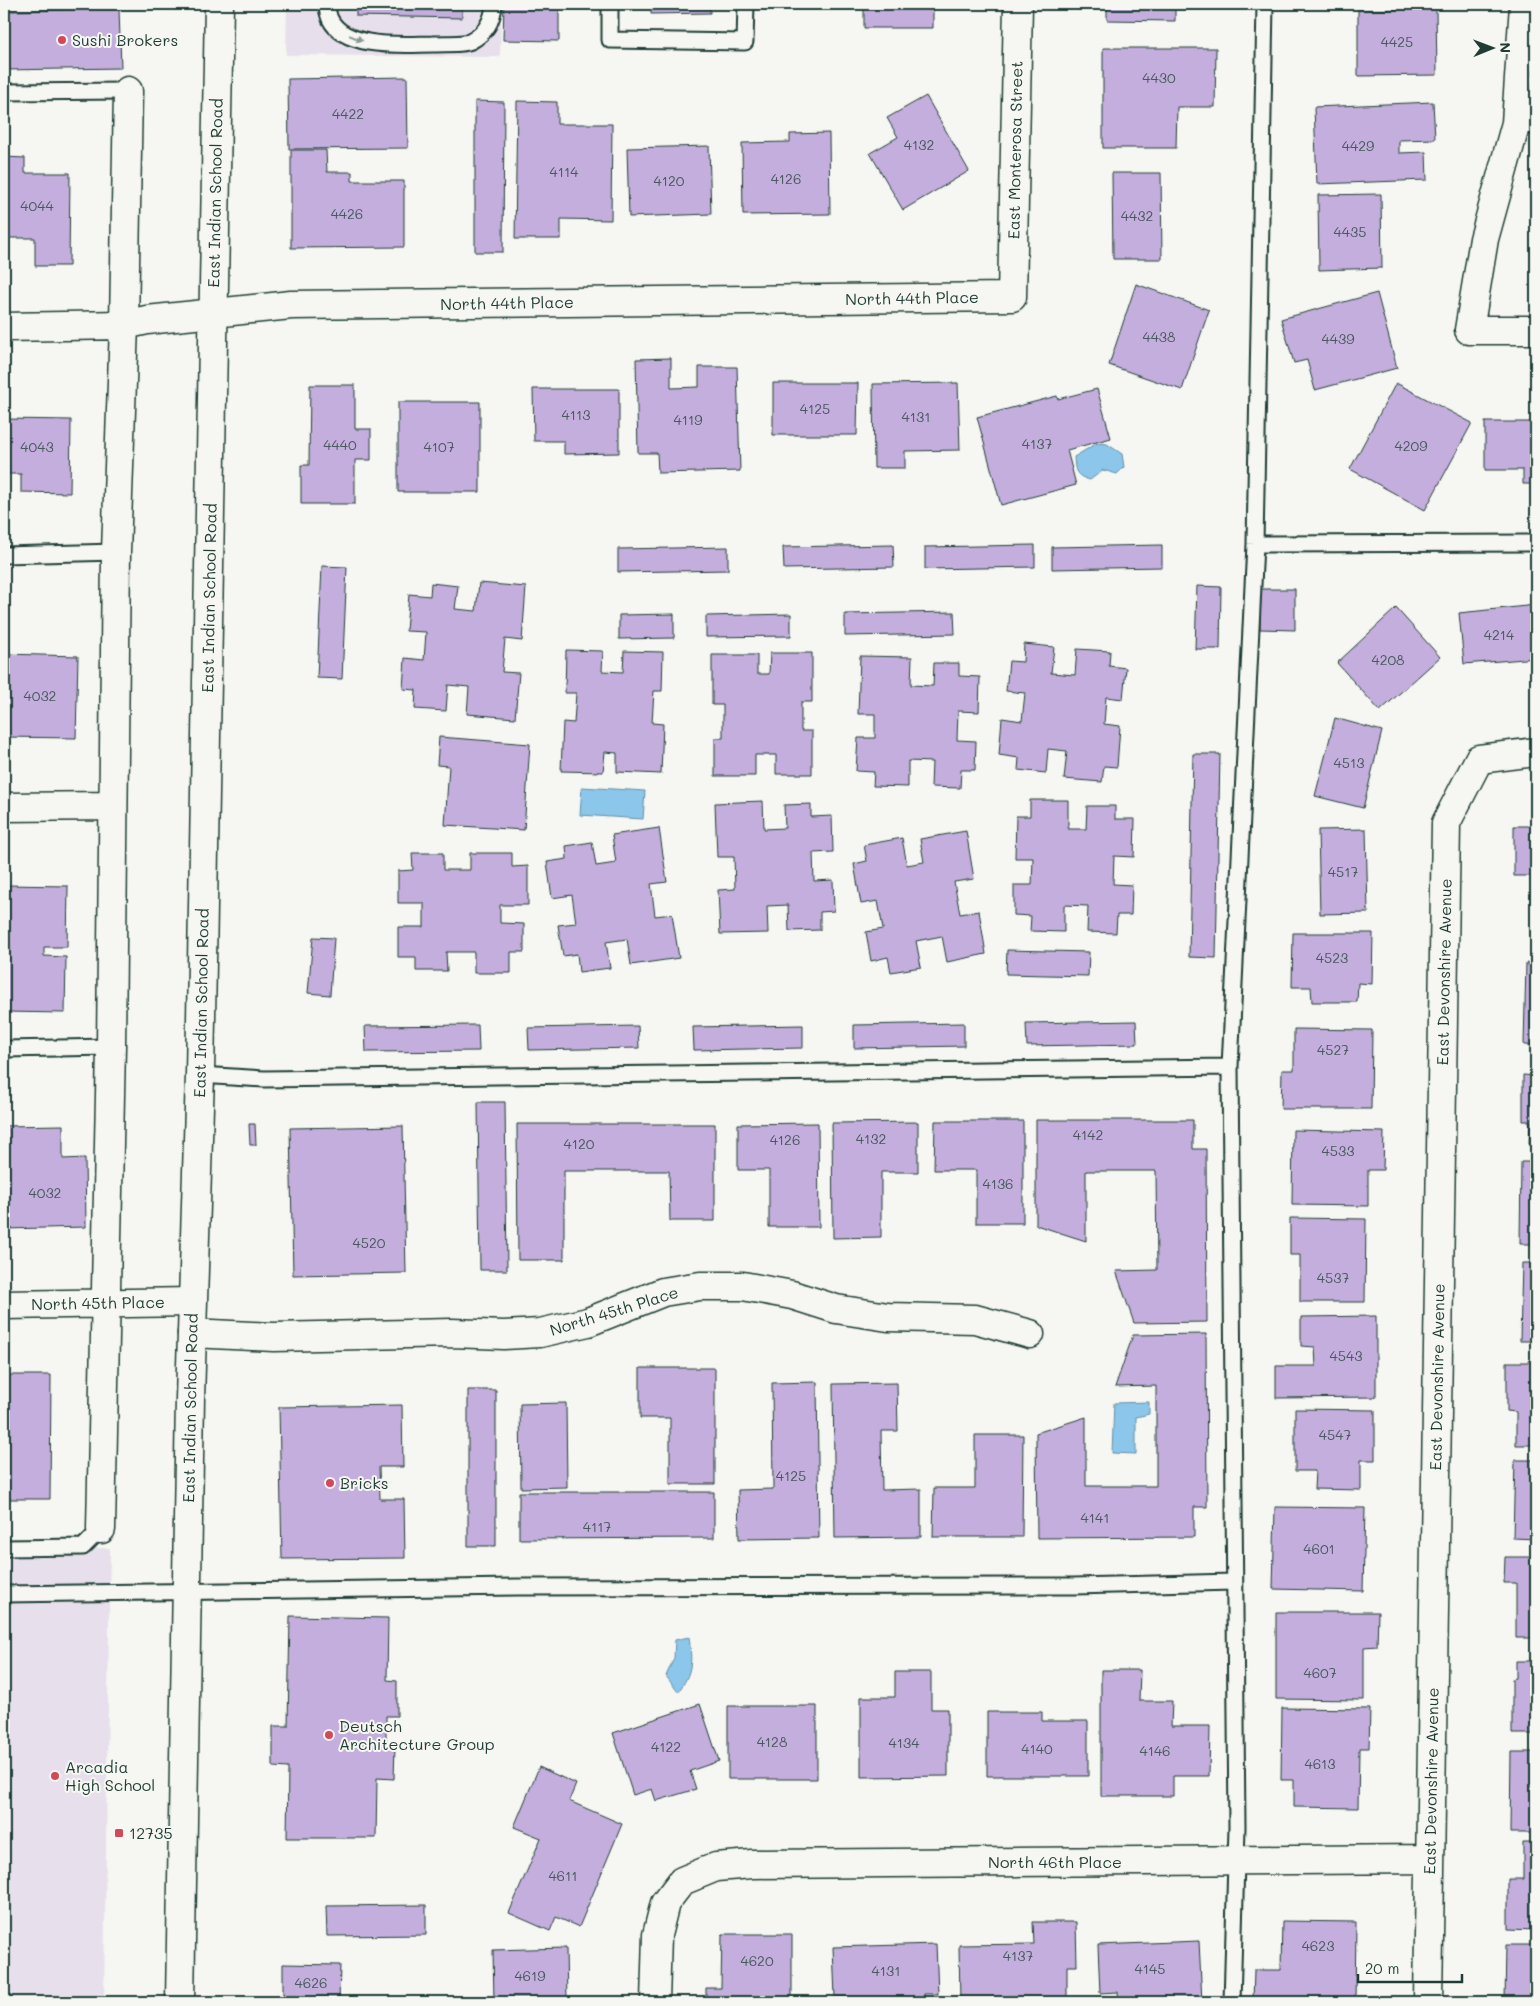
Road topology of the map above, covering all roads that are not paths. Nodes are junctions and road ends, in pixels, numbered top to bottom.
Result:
1 (219, 4) edge
2 (326, 4) edge
3 (494, 4) edge
4 (610, 4) edge
5 (746, 4) edge
6 (1018, 4) edge
7 (1264, 4) edge
8 (1524, 4) edge
9 (4, 92) edge
10 (128, 92) joint
11 (1526, 125) edge
12 (1012, 297) joint
13 (214, 314) junction
14 (124, 325) junction
15 (4, 327) edge
16 (1536, 330) edge
17 (1536, 543) edge
18 (1255, 544) junction
19 (116, 552) junction
20 (4, 555) edge
21 (1536, 752) edge
22 (113, 806) junction
23 (4, 807) edge
24 (111, 1047) junction
25 (4, 1049) edge
26 (1230, 1067) junction
27 (200, 1075) junction
28 (105, 1302) junction
29 (192, 1302) junction
30 (4, 1305) edge
31 (192, 1333) junction
32 (1030, 1334) dead end
33 (101, 1529) joint
34 (4, 1548) edge
35 (1234, 1582) junction
36 (186, 1590) junction
37 (4, 1594) edge
38 (1430, 1859) junction
39 (1236, 1861) junction
40 (180, 2002) edge
41 (655, 2002) edge
42 (1232, 2002) edge
43 (1428, 2002) edge

1 - 13 street, East Indian School Road
2 -> 3 lane
4 - 5 lane
6 - 12 street, East Monterosa Street
7 - 18 lane
8 - 11 street
9 - 10 lane
10 - 14 street
11 - 16 street
12 - 13 street, North 44th Place
13 - 14 street, North 44th Place
13 - 27 street, East Indian School Road
14 - 15 street, North 44th Place
14 - 19 street
17 - 18 lane
18 - 26 lane
19 - 20 lane
19 - 22 street
21 - 38 street, East Devonshire Avenue
22 - 23 street
22 - 24 street
24 - 25 lane
24 - 28 street
26 - 27 lane
26 - 35 lane
27 - 29 street, East Indian School Road
28 - 29 street, North 45th Place
28 - 30 street, North 45th Place
28 - 33 street
29 - 31 street, East Indian School Road
31 - 32 street, North 45th Place
31 - 36 street, East Indian School Road
33 - 34 lane
35 - 36 lane
35 - 39 lane
36 - 37 lane
36 - 40 street, East Indian School Road
38 - 39 street, North 46th Place
38 - 43 street, East Devonshire Avenue
39 - 41 street, North 46th Place
39 - 42 lane

